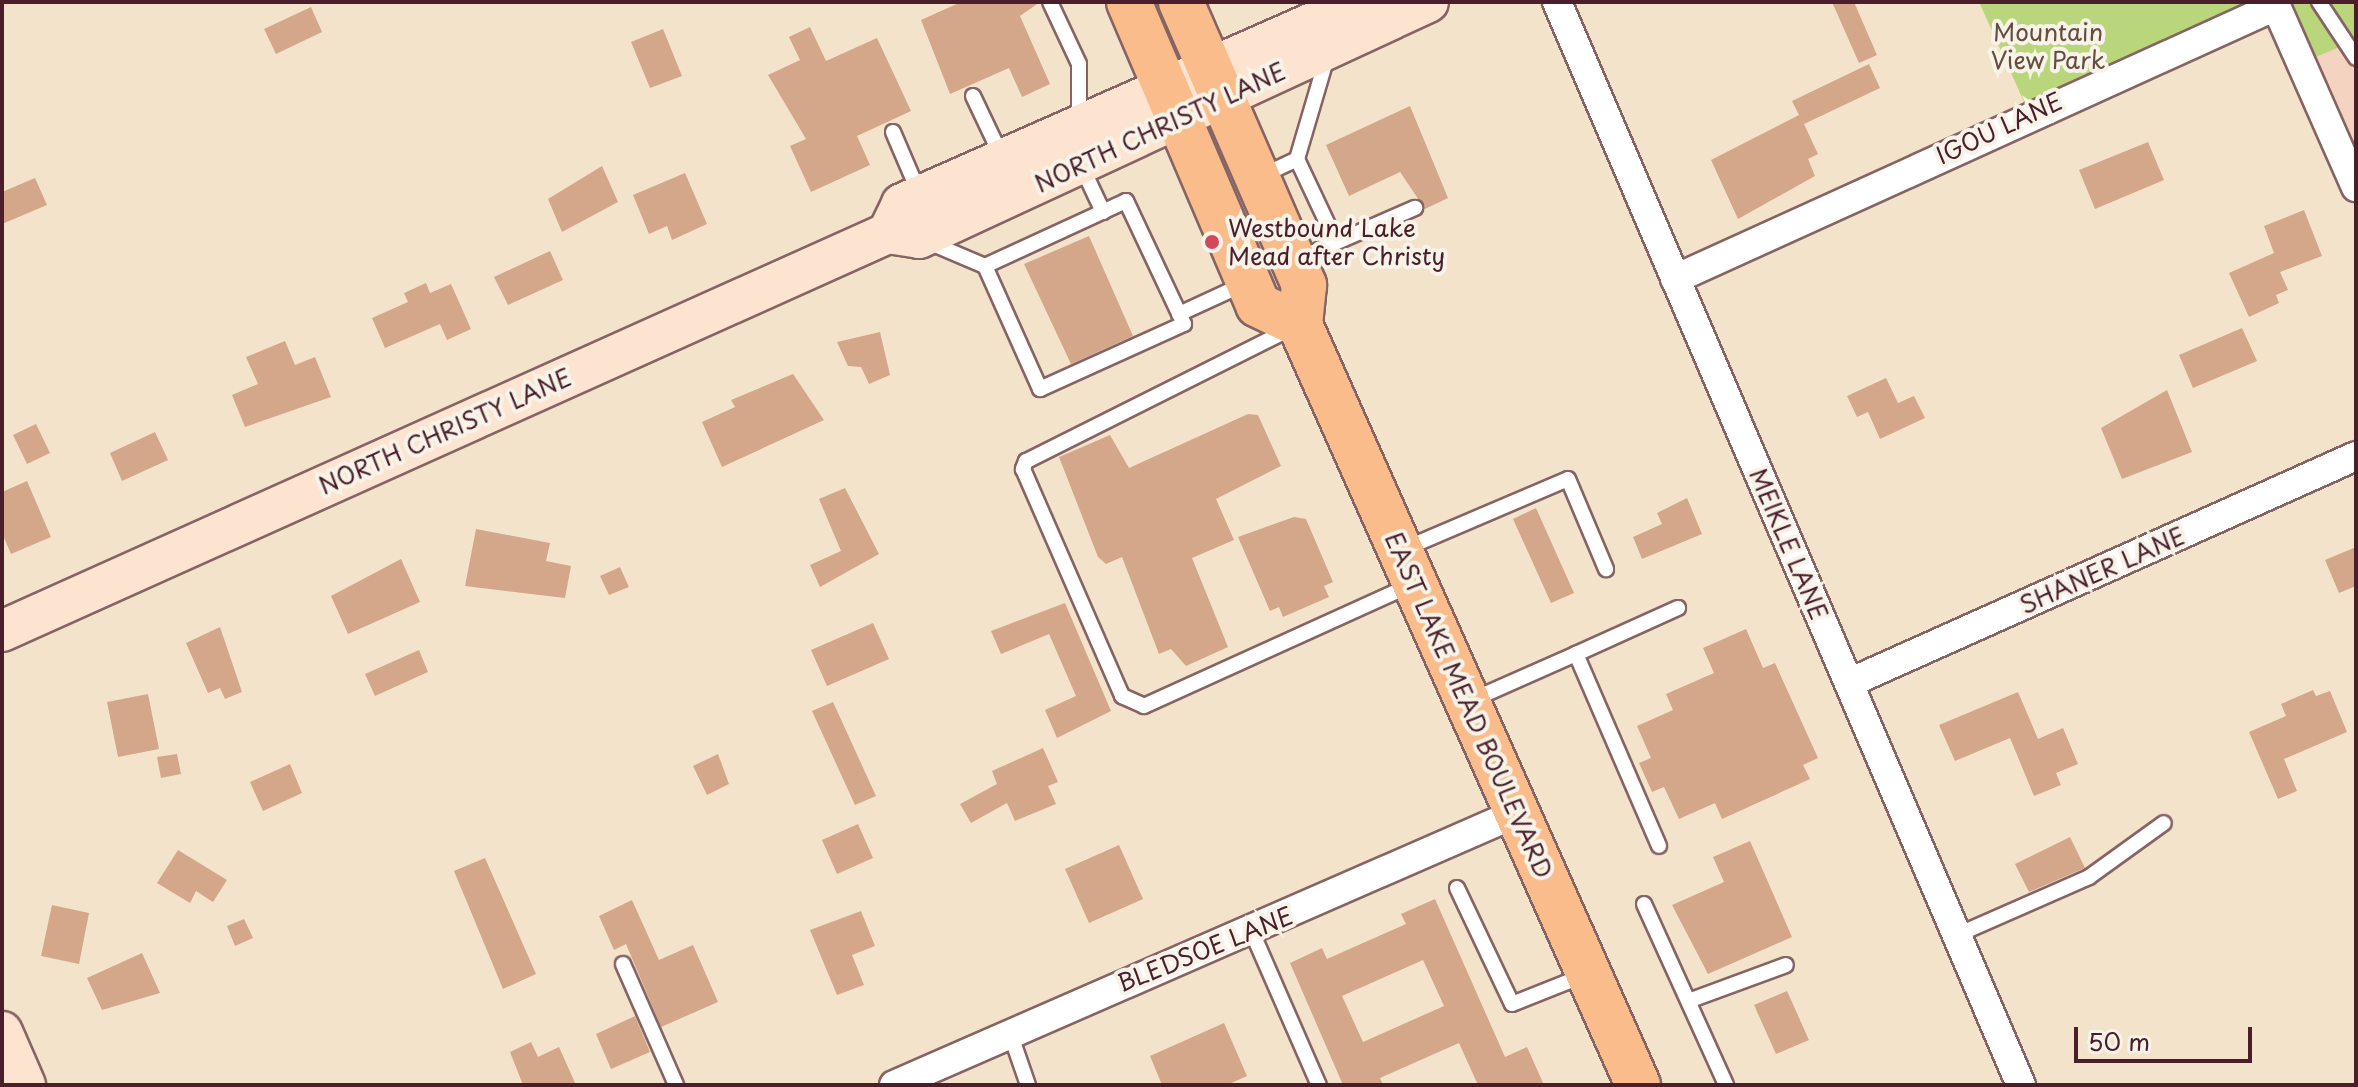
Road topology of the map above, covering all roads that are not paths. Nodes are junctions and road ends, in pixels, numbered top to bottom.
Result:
1 (1050, 2) edge
2 (1129, 2) edge
3 (1181, 2) edge
4 (1360, 2) edge
5 (1428, 2) edge
6 (1557, 2) edge
7 (2319, 2) edge
8 (1329, 49) junction
9 (2356, 58) edge
10 (1215, 82) junction
11 (973, 96) dead end
12 (1171, 101) junction
13 (1079, 122) junction
14 (893, 132) dead end
15 (1003, 157) junction
16 (1297, 159) junction
17 (1081, 164) junction
18 (1257, 178) junction
19 (2356, 187) edge
20 (920, 195) junction
21 (1415, 208) dead end
22 (1103, 212) junction
23 (903, 236) junction
24 (1336, 242) junction
25 (1294, 261) junction
26 (985, 266) junction
27 (1675, 279) junction
28 (1248, 282) junction
29 (1179, 314) junction
30 (1300, 325) junction
31 (2356, 456) edge
32 (1407, 567) junction
33 (1606, 569) dead end
34 (1678, 608) dead end
35 (2, 631) edge
36 (1576, 654) junction
37 (1849, 683) junction
38 (1468, 702) junction
39 (1517, 813) junction
40 (2164, 823) dead end
41 (1659, 846) dead end
42 (1457, 888) dead end
43 (1644, 904) dead end
44 (1252, 932) junction
45 (1957, 935) junction
46 (623, 964) dead end
47 (1786, 965) dead end
48 (1589, 974) junction
49 (1691, 1000) junction
50 (2, 1032) edge
51 (1010, 1033) junction
52 (25, 1085) edge
53 (676, 1085) edge
54 (894, 1085) edge
55 (1028, 1085) edge
56 (1319, 1085) edge
57 (1638, 1085) edge
58 (1726, 1085) edge
59 (2021, 1085) edge

1 - 13 lane
2 - 12 main road
3 - 10 main road, EAST LAKE MEAD BOULEVARD
4 - 10 street, NORTH CHRISTY LANE
5 - 8 street, NORTH CHRISTY LANE
6 - 27 street, MEIKLE LANE
7 - 9 lane
8 - 10 street, NORTH CHRISTY LANE
8 - 16 lane
10 - 12 street, NORTH CHRISTY LANE
10 - 18 main road, EAST LAKE MEAD BOULEVARD
11 - 15 lane
12 - 13 street, NORTH CHRISTY LANE
12 - 17 street, NORTH CHRISTY LANE
12 - 28 main road
13 - 15 street, NORTH CHRISTY LANE
14 - 20 lane
15 - 20 street, NORTH CHRISTY LANE
16 - 18 lane
16 - 24 lane
17 - 22 lane
17 - 23 street, NORTH CHRISTY LANE
18 - 25 main road, EAST LAKE MEAD BOULEVARD
19 - 27 street, IGOU LANE
20 - 23 street, NORTH CHRISTY LANE
21 - 24 lane
22 - 26 lane
22 - 29 lane
23 - 26 lane
23 - 35 street, NORTH CHRISTY LANE
24 - 25 lane
25 - 30 main road, EAST LAKE MEAD BOULEVARD
26 - 29 lane
27 - 37 street, MEIKLE LANE
28 - 29 lane
28 - 30 main road
30 - 32 main road, EAST LAKE MEAD BOULEVARD
30 - 32 lane
31 - 37 street, SHANER LANE
32 - 33 lane
32 - 38 main road, EAST LAKE MEAD BOULEVARD
34 - 36 lane
36 - 38 lane
36 - 41 lane
37 - 45 street, MEIKLE LANE
38 - 39 main road, EAST LAKE MEAD BOULEVARD
39 - 44 street, BLEDSOE LANE
39 - 48 main road, EAST LAKE MEAD BOULEVARD
40 - 45 lane
42 - 48 lane
43 - 49 lane
44 - 51 street, BLEDSOE LANE
44 - 56 lane
45 - 59 street, MEIKLE LANE
46 - 53 lane
47 - 49 lane
48 - 57 main road, EAST LAKE MEAD BOULEVARD
49 - 58 lane
50 - 52 street
51 - 54 street, BLEDSOE LANE
51 - 55 lane

